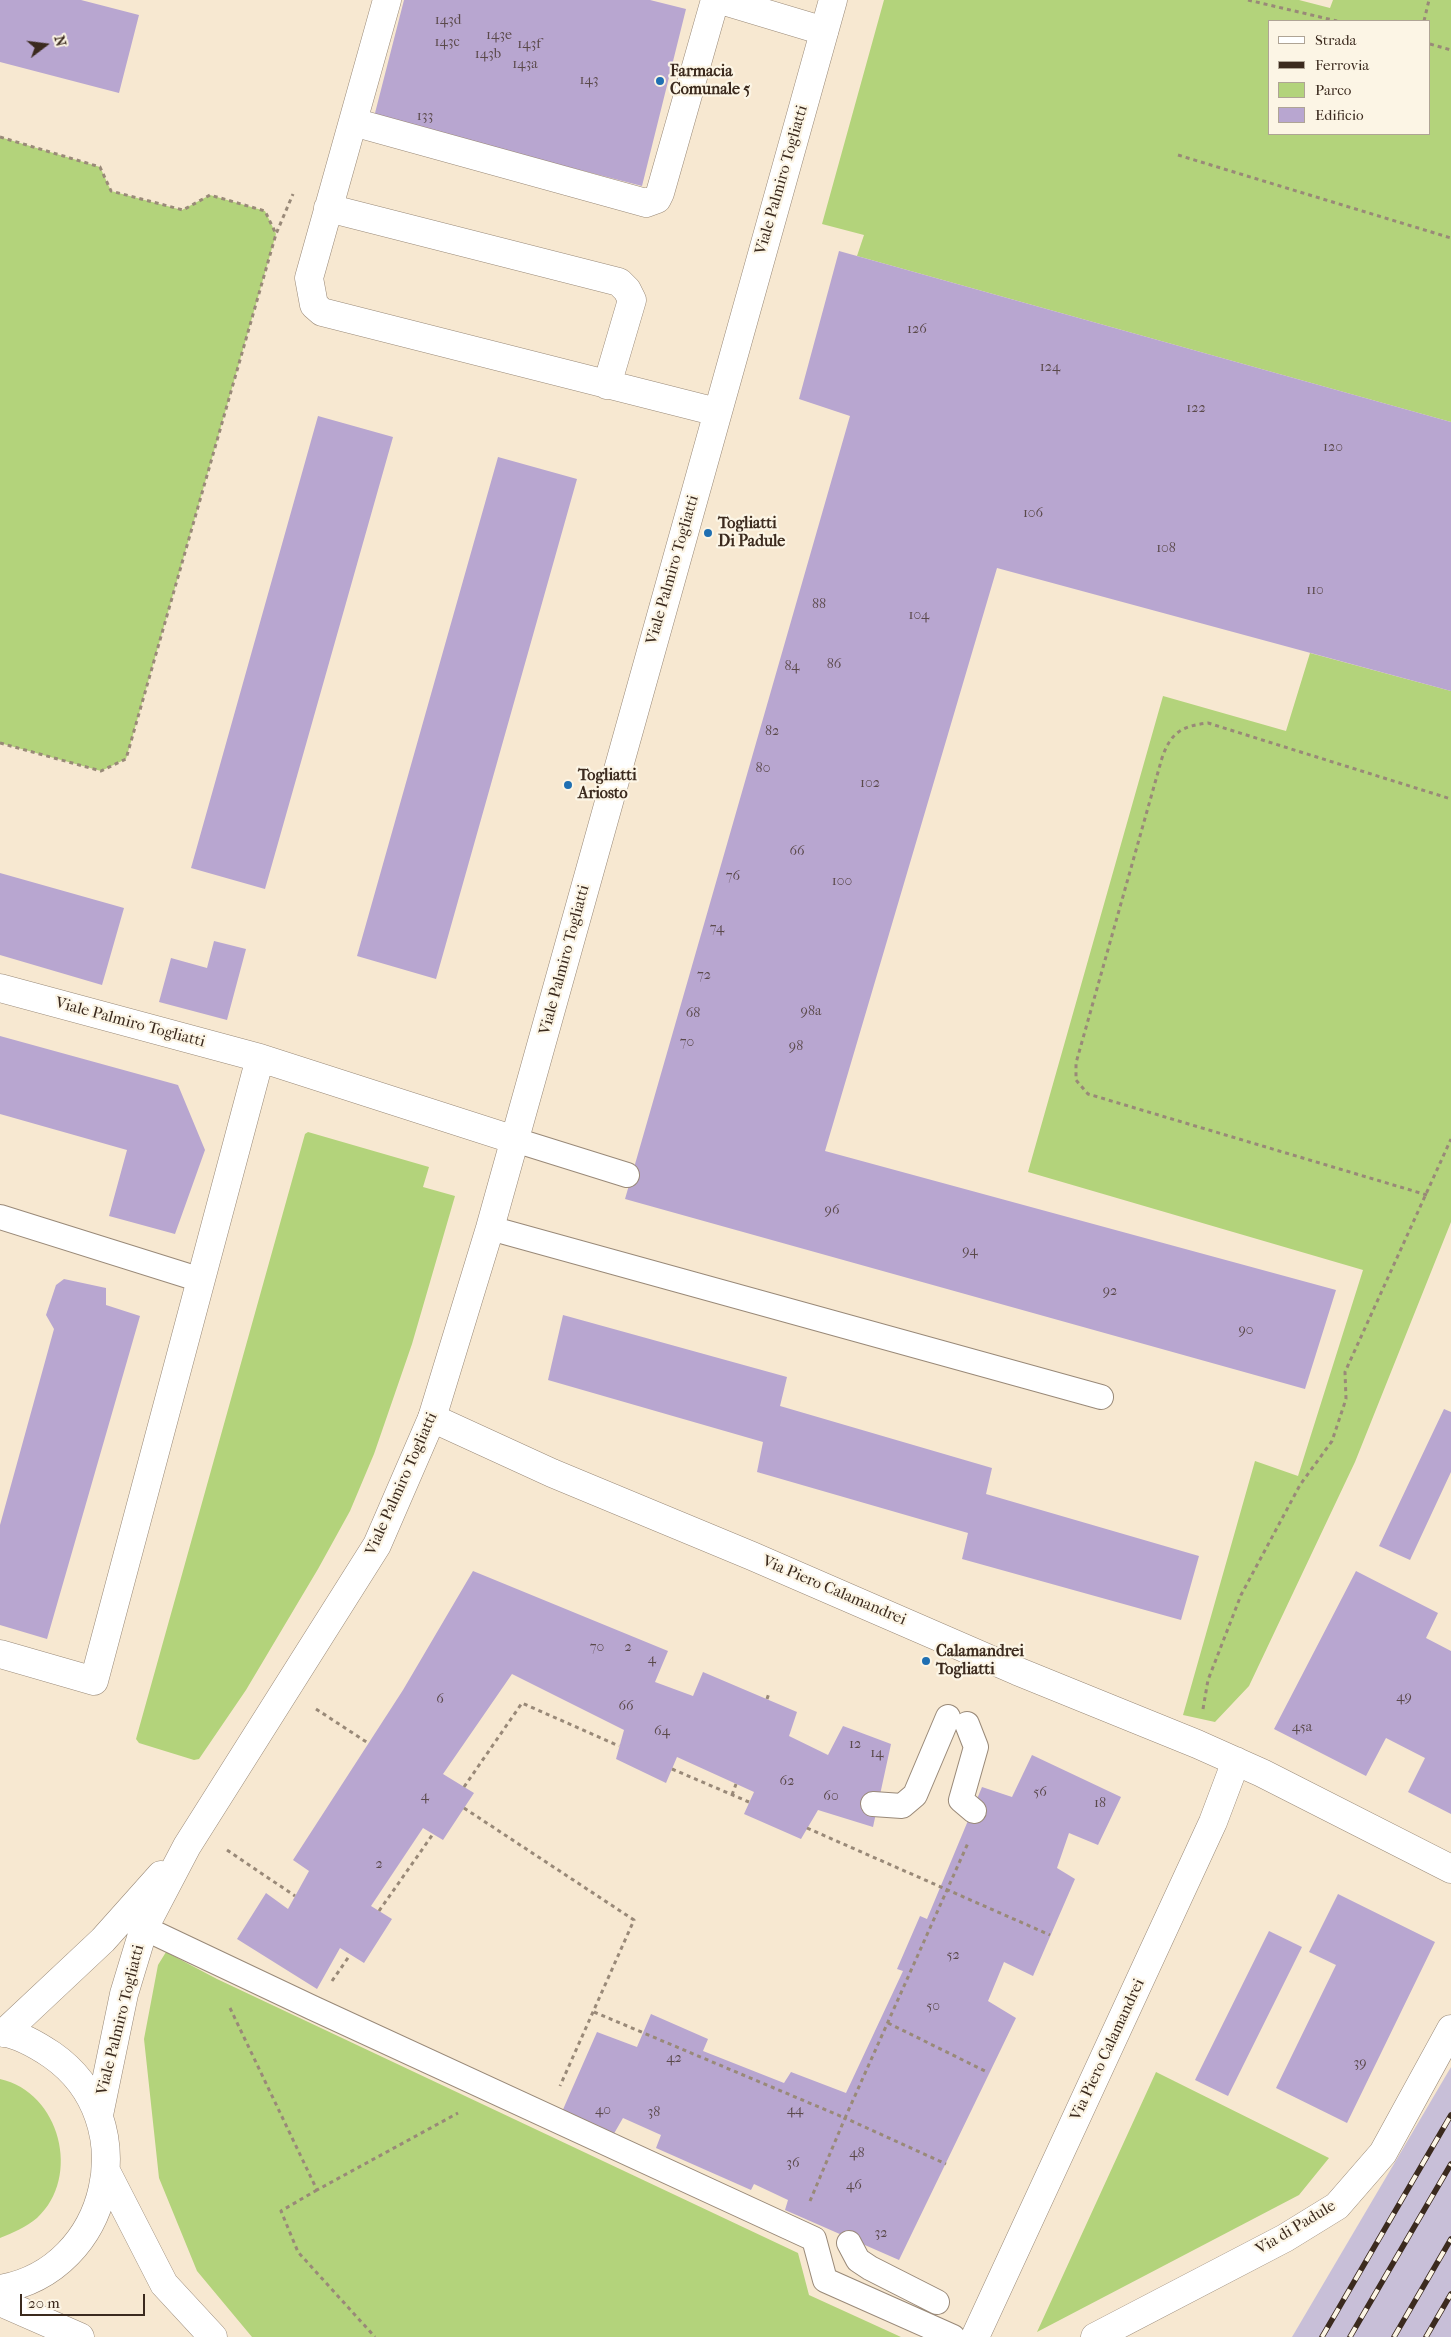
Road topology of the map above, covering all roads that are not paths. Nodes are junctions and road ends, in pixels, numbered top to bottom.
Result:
1 (387, 0) edge
2 (715, 0) edge
3 (722, 0) edge
4 (833, 0) edge
5 (824, 30) junction
6 (352, 122) junction
7 (328, 208) junction
8 (607, 385) junction
9 (717, 412) junction
10 (0, 988) edge
11 (260, 1058) junction
12 (515, 1140) junction
13 (627, 1175) dead end
14 (0, 1218) edge
15 (490, 1228) junction
16 (202, 1280) junction
17 (1100, 1397) dead end
18 (432, 1418) junction
19 (0, 1654) edge
20 (1236, 1761) junction
21 (873, 1804) dead end
22 (974, 1811) dead end
23 (188, 1846) junction
24 (1451, 1869) edge
25 (144, 1928) junction
26 (1451, 2029) edge
27 (2, 2032) edge
28 (99, 2115) junction
29 (106, 2171) junction
30 (849, 2243) dead end
31 (0, 2289) edge
32 (0, 2302) edge
33 (937, 2302) dead end
34 (80, 2337) edge
35 (213, 2337) edge
36 (953, 2337) edge
37 (975, 2337) edge
38 (1095, 2337) edge

1 - 6 street
2 - 6 street
3 - 5 street
4 - 5 street, Viale Palmiro Togliatti
5 - 9 street, Viale Palmiro Togliatti
6 - 7 street
7 - 8 street
7 - 8 street
8 - 9 street
9 - 12 street, Viale Palmiro Togliatti
10 - 11 street, Viale Palmiro Togliatti
11 - 12 street, Viale Palmiro Togliatti
11 - 16 street
12 - 13 lane
12 - 15 street, Viale Palmiro Togliatti
14 - 16 lane
15 - 17 lane
15 - 18 street, Viale Palmiro Togliatti
16 - 19 street
18 - 20 street, Via Piero Calamandrei
18 - 23 street, Viale Palmiro Togliatti
20 - 24 street, Via Piero Calamandrei
20 - 37 street, Via Piero Calamandrei
21 - 22 lane
23 - 25 street, Viale Palmiro Togliatti
23 - 27 street, Viale Palmiro Togliatti
25 - 28 street, Viale Palmiro Togliatti
25 - 36 lane
26 - 38 street, Via di Padule
27 - 28 street
28 - 29 street
29 - 31 street
29 - 35 street
30 - 33 lane
32 - 34 street

